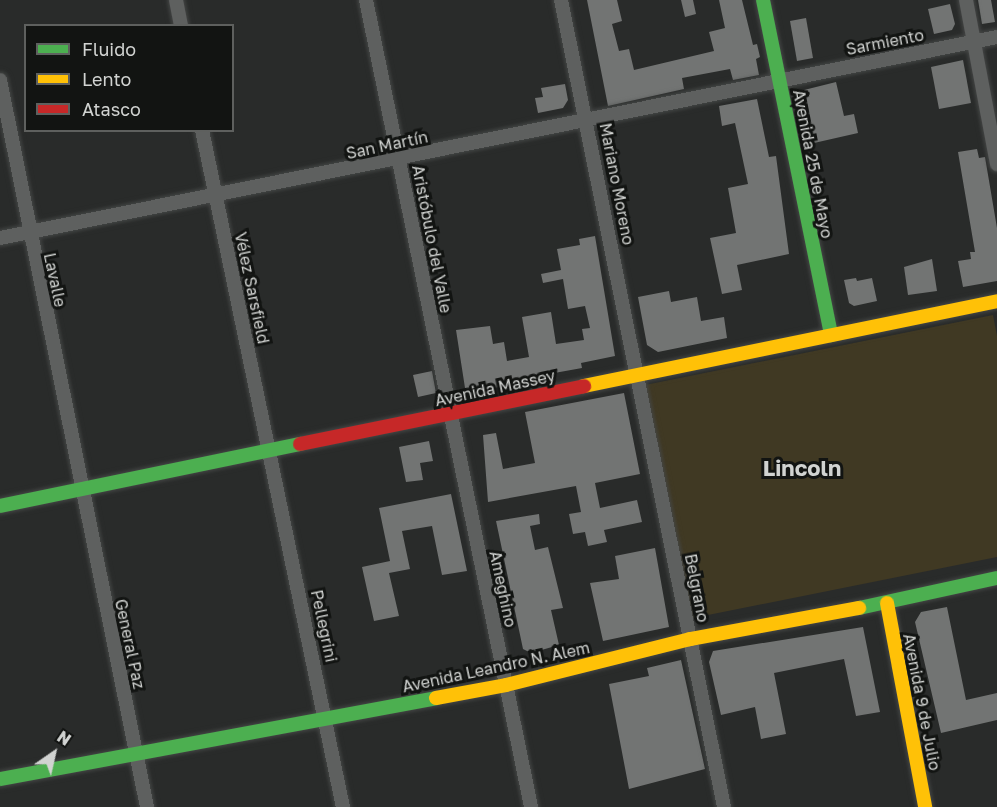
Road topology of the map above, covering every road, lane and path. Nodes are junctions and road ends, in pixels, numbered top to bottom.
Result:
1 (176, 0) edge
2 (366, 0) edge
3 (561, 0) edge
4 (763, 0) edge
5 (966, 0) edge
6 (181, 24) edge
7 (997, 37) edge
8 (975, 42) junction
9 (779, 79) junction
10 (0, 80) edge
11 (587, 117) junction
12 (202, 132) edge
13 (399, 159) junction
14 (997, 164) edge
15 (215, 197) junction
16 (28, 232) junction
17 (0, 238) edge
18 (997, 301) edge
19 (831, 335) junction
20 (637, 376) junction
21 (450, 414) junction
22 (271, 453) junction
23 (81, 487) junction
24 (0, 506) edge
25 (997, 578) edge
26 (887, 603) junction
27 (690, 639) junction
28 (506, 684) junction
29 (326, 719) junction
30 (136, 754) junction
31 (0, 779) edge
32 (147, 807) edge
33 (343, 807) edge
34 (531, 807) edge
35 (724, 807) edge
36 (925, 807) edge

1 - 6 street
2 - 13 street, Aristóbulo del Valle
3 - 11 street, Mariano Moreno
4 - 9 main road, Avenida 25 de Mayo
5 - 8 street
7 - 8 street, Sarmiento
8 - 9 street, Sarmiento
8 - 14 street
9 - 11 street, San Martín
9 - 19 main road, Avenida 25 de Mayo
10 - 16 street, Lavalle
11 - 13 street, San Martín
11 - 20 street, Mariano Moreno
12 - 15 street, Vélez Sarsfield
13 - 15 street, San Martín
13 - 21 street, Aristóbulo del Valle
15 - 16 street, San Martín
15 - 22 street, Vélez Sarsfield
16 - 17 street, San Martín
16 - 23 street, Lavalle
18 - 19 main road, Avenida Massey
19 - 20 main road, Avenida Massey
20 - 21 main road, Avenida Massey
20 - 27 street, Belgrano
21 - 22 main road, Avenida Massey
21 - 28 street, Ameghino
22 - 23 main road, Avenida Massey
22 - 29 street, Pellegrini
23 - 24 main road, Avenida Massey
23 - 30 street, General Paz
25 - 26 main road, Avenida Leandro N. Alem
26 - 27 main road, Avenida Leandro N. Alem
26 - 36 main road, Avenida 9 de Julio
27 - 28 main road, Avenida Leandro N. Alem
27 - 35 street, Belgrano
28 - 29 main road, Avenida Leandro N. Alem
28 - 34 street, Ameghino
29 - 30 main road, Avenida Leandro N. Alem
29 - 33 street, Pellegrini
30 - 31 main road, Avenida Leandro N. Alem
30 - 32 street, General Paz

